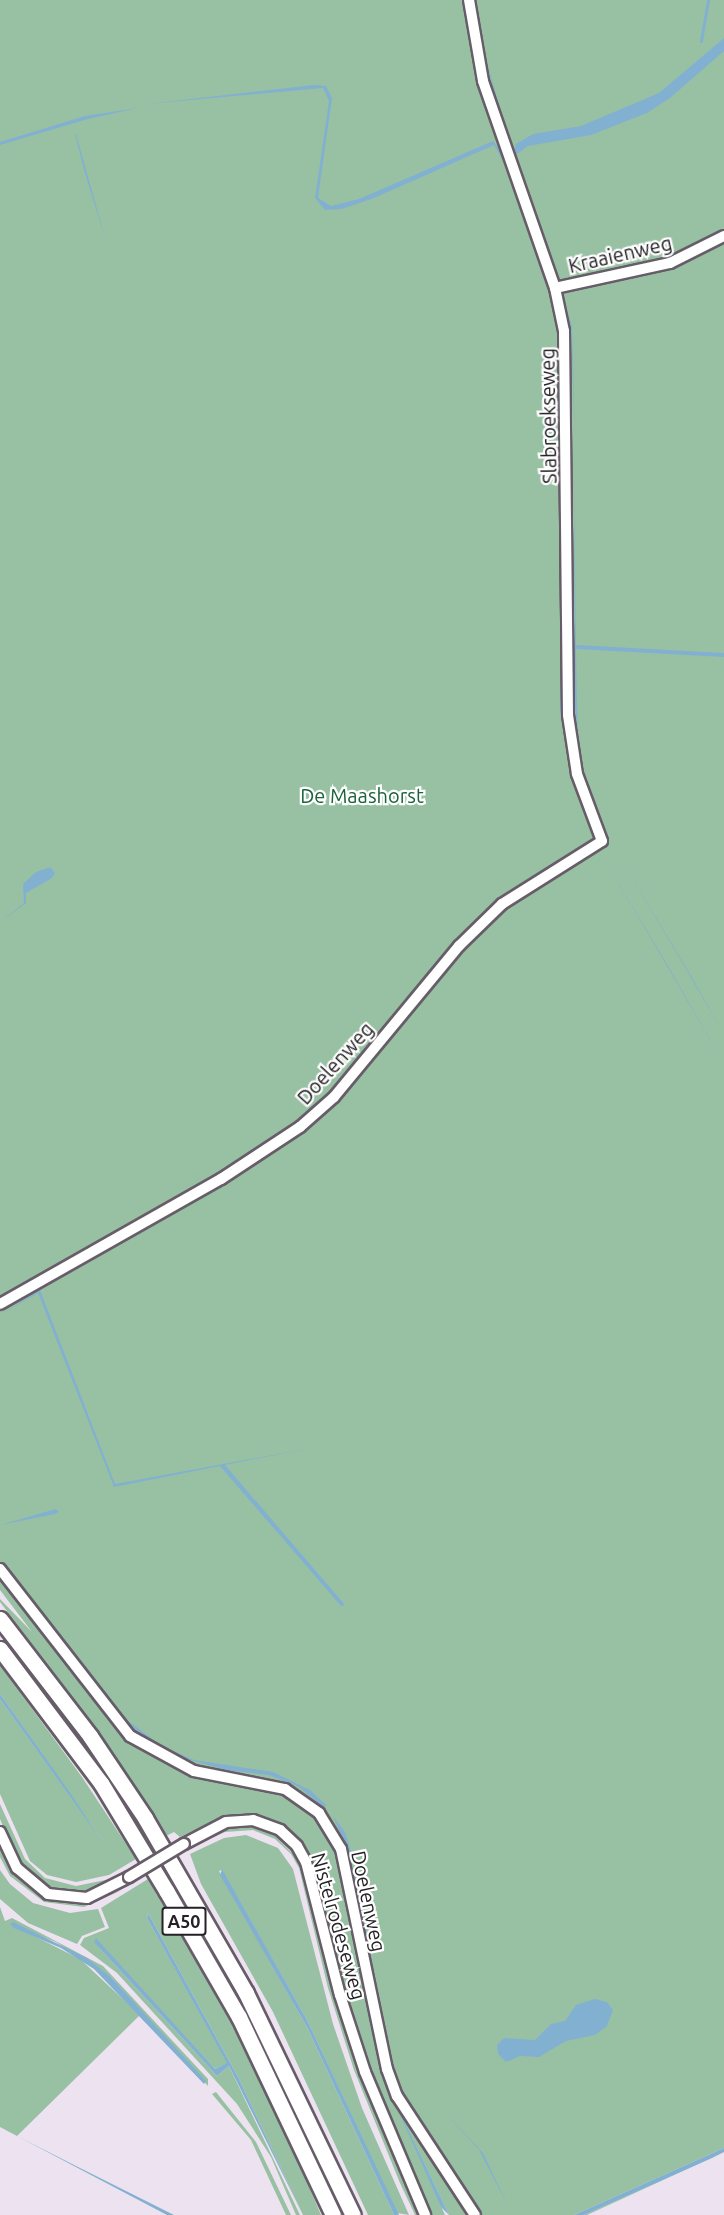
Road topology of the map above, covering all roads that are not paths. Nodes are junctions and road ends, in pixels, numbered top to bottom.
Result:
1 (469, 0) edge
2 (724, 236) edge
3 (555, 288) junction
4 (602, 841) joint
5 (0, 1304) edge
6 (0, 1569) edge
7 (0, 1619) edge
8 (0, 1649) edge
9 (0, 1832) edge
10 (333, 2215) edge
11 (353, 2215) edge
12 (425, 2215) edge
13 (475, 2215) edge

1 - 3 street, Slabroekseweg
2 - 3 street, Kraaienweg
3 - 4 street, Slabroekseweg
4 - 5 street, Doelenweg
6 - 13 street, Doelenweg
7 - 11 highway, A50
8 - 10 highway, A50
9 - 12 street, Nistelrodeseweg, bridge

